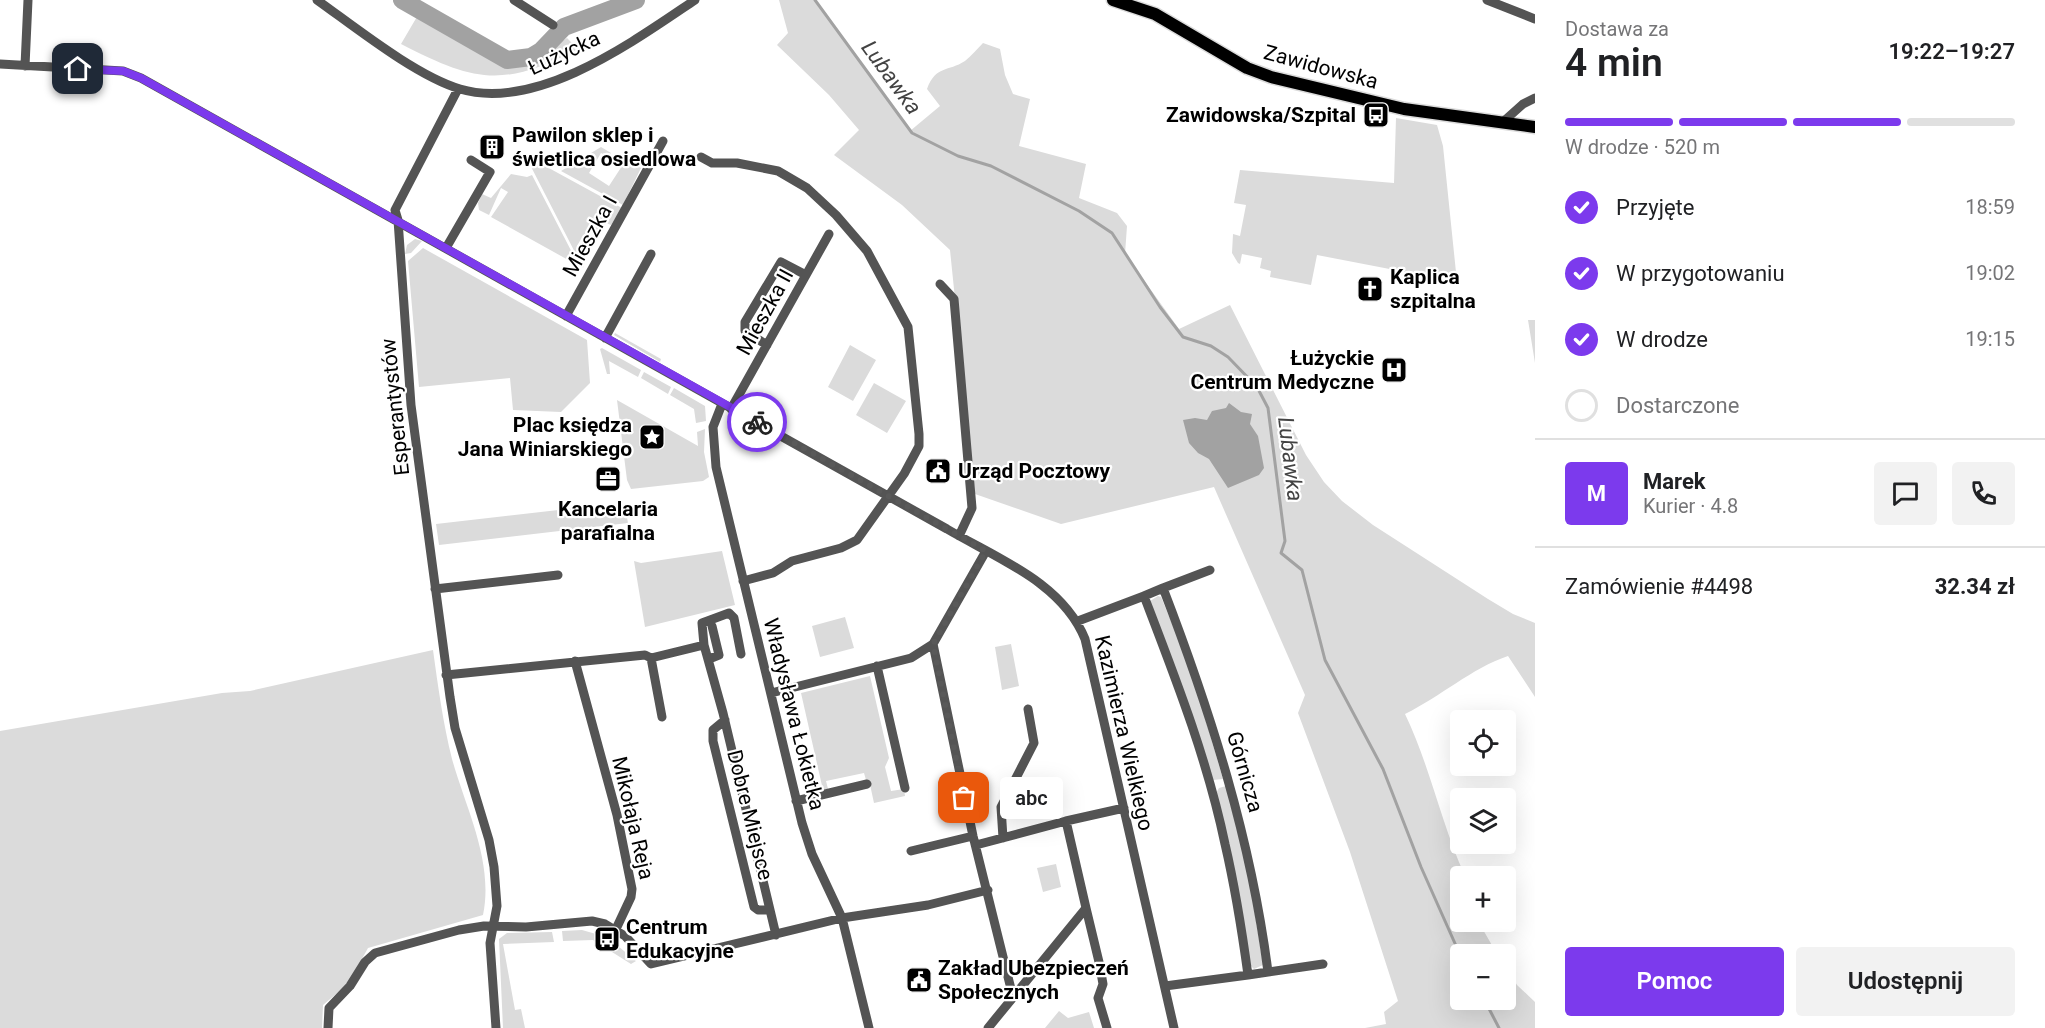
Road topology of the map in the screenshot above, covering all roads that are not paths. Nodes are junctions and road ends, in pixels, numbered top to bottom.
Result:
1 (28, 0) edge
2 (317, 0) edge
3 (514, 0) edge
4 (695, 0) edge
5 (1113, 0) edge
6 (1487, 0) edge
7 (1535, 19) edge
8 (553, 25) dead end
9 (0, 64) edge
10 (25, 66) junction
11 (458, 89) junction
12 (1535, 98) edge
13 (1504, 121) junction
14 (1535, 127) edge
15 (663, 141) dead end
16 (701, 157) dead end
17 (471, 160) dead end
18 (398, 220) junction
19 (829, 234) dead end
20 (446, 248) junction
21 (651, 254) dead end
22 (806, 275) junction
23 (940, 284) dead end
24 (566, 316) junction
25 (605, 338) junction
26 (767, 345) junction
27 (722, 404) junction
28 (731, 409) junction
29 (890, 497) junction
30 (959, 536) junction
31 (986, 551) junction
32 (1210, 570) dead end
33 (558, 575) dead end
34 (743, 581) junction
35 (1162, 588) junction
36 (435, 589) junction
37 (1144, 596) junction
38 (1078, 621) junction
39 (712, 626) dead end
40 (933, 644) junction
41 (704, 645) junction
42 (741, 654) dead end
43 (648, 657) junction
44 (710, 659) junction
45 (575, 661) junction
46 (877, 666) junction
47 (446, 675) junction
48 (771, 693) junction
49 (1028, 709) dead end
50 (662, 717) dead end
51 (725, 720) junction
52 (1230, 781) junction
53 (867, 784) dead end
54 (1210, 786) junction
55 (905, 789) dead end
56 (796, 801) junction
57 (1124, 808) junction
58 (1066, 821) junction
59 (1003, 838) junction
60 (974, 841) junction
61 (911, 851) dead end
62 (988, 890) junction
63 (1086, 908) junction
64 (770, 910) junction
65 (842, 918) junction
66 (493, 926) junction
67 (616, 929) junction
68 (776, 935) junction
69 (1323, 964) dead end
70 (1268, 972) junction
71 (1248, 975) junction
72 (1165, 986) junction
73 (1013, 997) junction
74 (328, 1028) edge
75 (496, 1028) edge
76 (869, 1028) edge
77 (988, 1028) edge
78 (1107, 1028) edge
79 (1174, 1028) edge

1 - 10 street
2 - 11 street, Łużycka
3 - 8 street
4 - 11 street, Łużycka
5 - 13 main road, Zawidowska
6 - 7 street
9 - 10 street, Kazimierza Wielkiego
10 - 18 street, Kazimierza Wielkiego
11 - 18 street, Esperantystów
12 - 13 street
13 - 14 main road, Zawidowska
15 - 24 street, Mieszka I
16 - 29 street
17 - 20 street
18 - 20 street, Kazimierza Wielkiego
18 - 36 street, Esperantystów
19 - 22 street, Mieszka II
20 - 24 street, Kazimierza Wielkiego
21 - 25 street
22 - 26 street, Mieszka II
22 - 26 street
23 - 30 street
24 - 25 street, Kazimierza Wielkiego
25 - 27 street, Kazimierza Wielkiego
26 - 28 street, Mieszka II
27 - 28 street, Kazimierza Wielkiego
27 - 34 street, Władysława Łokietka
28 - 29 street, Kazimierza Wielkiego
29 - 30 street, Kazimierza Wielkiego
29 - 34 street
30 - 31 street, Kazimierza Wielkiego
31 - 38 street, Kazimierza Wielkiego
31 - 40 street
32 - 35 street
33 - 36 street
34 - 48 street, Władysława Łokietka
35 - 37 street
35 - 52 street, Górnicza
36 - 47 street, Esperantystów
37 - 38 street
37 - 54 street, Górnicza
38 - 57 street, Kazimierza Wielkiego
39 - 44 street
40 - 46 street
40 - 60 street
41 - 42 street
41 - 43 street
41 - 44 street, Dobre Miejsce
43 - 45 street
43 - 50 street
44 - 51 street, Dobre Miejsce
45 - 47 street
45 - 67 street, Mikołaja Reja
46 - 48 street
46 - 55 street
47 - 66 street, Esperantystów
48 - 56 street, Władysława Łokietka
49 - 59 street
51 - 64 street, Dobre Miejsce
51 - 64 street, Dobre Miejsce
52 - 54 street
52 - 70 street, Górnicza
53 - 56 street
54 - 71 street, Górnicza
56 - 65 street, Władysława Łokietka
57 - 58 street
57 - 72 street, Kazimierza Wielkiego
58 - 59 street
58 - 63 street
59 - 60 street
60 - 61 street
60 - 62 street
62 - 65 street
62 - 73 street
63 - 73 street
63 - 78 street
64 - 68 street, Dobre Miejsce
65 - 68 street
65 - 76 street, Władysława Łokietka
66 - 67 street
66 - 74 street
66 - 75 street, Esperantystów
67 - 68 street
69 - 70 street
70 - 71 street
71 - 72 street
72 - 79 street, Kazimierza Wielkiego
73 - 77 street

